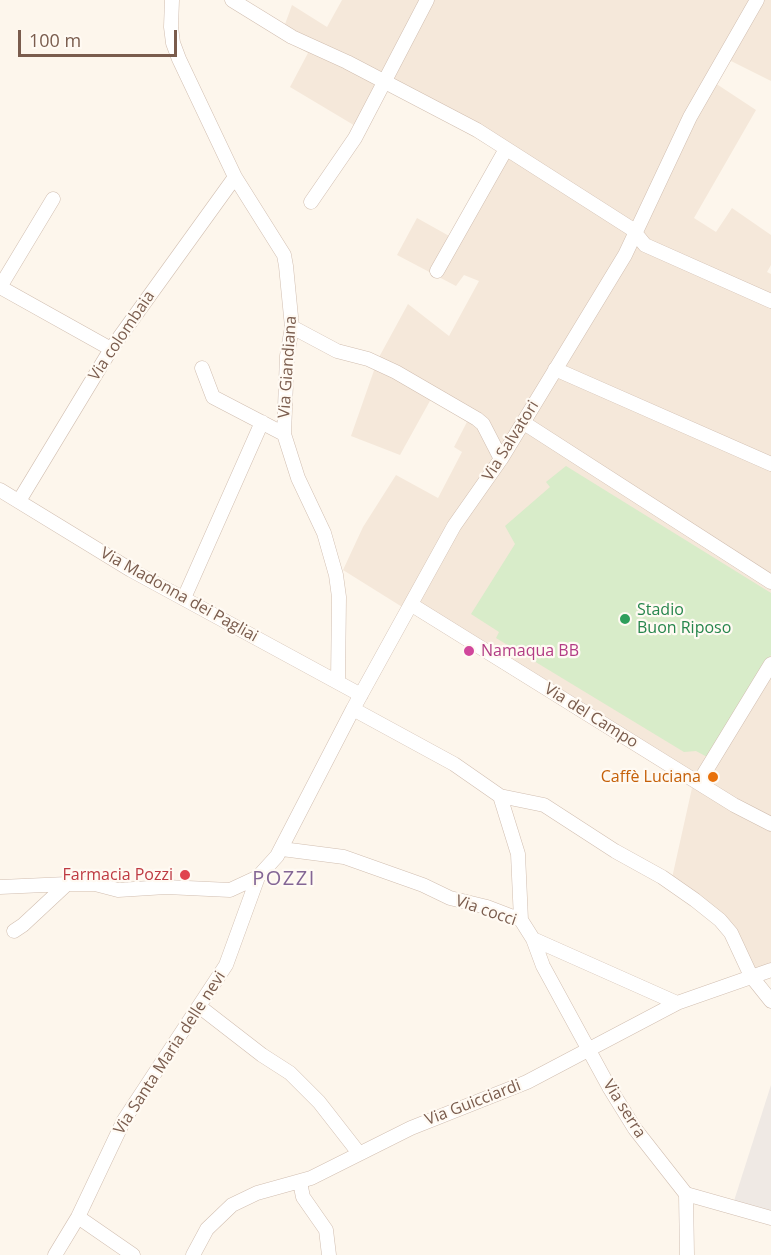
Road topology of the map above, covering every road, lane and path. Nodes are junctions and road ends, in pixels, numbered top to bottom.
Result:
1 (172, 0) edge
2 (232, 0) edge
3 (427, 0) edge
4 (757, 0) edge
5 (383, 81) junction
6 (506, 149) junction
7 (235, 177) junction
8 (53, 199) dead end
9 (311, 202) dead end
10 (636, 234) junction
11 (437, 271) dead end
12 (0, 287) edge
13 (771, 302) edge
14 (292, 327) junction
15 (111, 349) junction
16 (202, 368) dead end
17 (555, 369) junction
18 (262, 422) junction
19 (524, 423) junction
20 (284, 434) junction
21 (501, 459) junction
22 (771, 464) edge
23 (0, 490) edge
24 (19, 501) junction
25 (771, 582) edge
26 (184, 598) junction
27 (411, 605) junction
28 (771, 664) edge
29 (338, 681) junction
30 (361, 695) junction
31 (353, 709) junction
32 (699, 782) junction
33 (500, 796) junction
34 (771, 824) edge
35 (282, 849) junction
36 (258, 877) junction
37 (67, 884) junction
38 (0, 887) edge
39 (521, 920) junction
40 (7, 932) edge
41 (532, 939) junction
42 (771, 970) edge
43 (752, 976) junction
44 (771, 1001) edge
45 (677, 1003) junction
46 (200, 1007) junction
47 (590, 1050) junction
48 (358, 1152) junction
49 (300, 1182) junction
50 (686, 1194) junction
51 (78, 1217) junction
52 (771, 1218) edge
53 (55, 1255) edge
54 (133, 1255) edge
55 (193, 1255) edge
56 (329, 1255) edge
57 (687, 1255) edge

1 - 7 street, Via Giandiana
2 - 5 street
3 - 5 street
4 - 10 street, Via Salvatori
5 - 6 street
5 - 9 street
6 - 10 street
6 - 11 street
7 - 14 street, Via Giandiana
7 - 15 street, Via colombaia
8 - 12 street
10 - 13 street
10 - 17 street, Via Salvatori
12 - 15 street
14 - 20 street, Via Giandiana
14 - 21 street
15 - 24 street, Via colombaia
16 - 18 street
17 - 19 street, Via Salvatori
17 - 22 street
18 - 20 street
18 - 26 street
19 - 21 street, Via Salvatori
19 - 25 street
20 - 29 street, Via Giandiana
21 - 27 street, Via Salvatori
23 - 24 street, Via Madonna dei Pagliai
24 - 26 street, Via Madonna dei Pagliai
26 - 29 street, Via Madonna dei Pagliai
27 - 30 street, Via Salvatori
27 - 32 street, Via del Campo
28 - 32 street
29 - 30 street, Via Madonna dei Pagliai
30 - 31 street, Via Salvatori
31 - 33 street
31 - 35 street, Via Salvatori
32 - 34 street, Via del Campo
33 - 39 street
33 - 43 street
35 - 36 street, Via Salvatori
35 - 39 street, Via cocci
36 - 37 street
36 - 46 street, Via Santa Maria delle nevi
37 - 38 street
37 - 40 street
39 - 41 street, Via cocci
41 - 45 street, Via cocci
41 - 47 street, Via serra
42 - 43 street, Via Guicciardi
43 - 44 street
43 - 45 street, Via Guicciardi
45 - 47 street, Via Guicciardi
46 - 48 street
46 - 51 street, Via Santa Maria delle nevi
47 - 48 street, Via Guicciardi
47 - 50 street, Via serra
48 - 49 street, Via Guicciardi
49 - 55 street, Via Guicciardi
49 - 56 street
50 - 52 street
50 - 57 street
51 - 53 street, Via Santa Maria delle nevi
51 - 54 street

